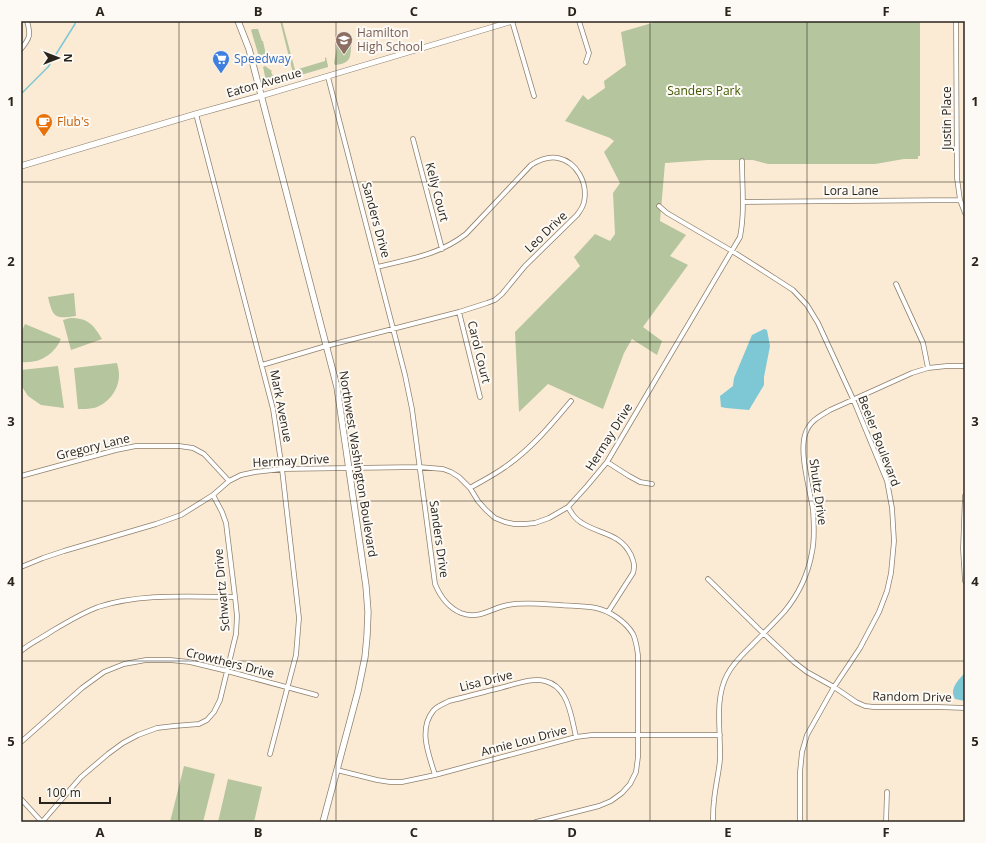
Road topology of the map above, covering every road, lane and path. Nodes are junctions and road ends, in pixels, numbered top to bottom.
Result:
1 (27, 21) edge
2 (238, 21) edge
3 (512, 21) edge
4 (579, 21) edge
5 (956, 21) edge
6 (21, 49) edge
7 (586, 62) dead end
8 (328, 77) junction
9 (261, 96) junction
10 (534, 96) dead end
11 (196, 114) junction
12 (413, 139) dead end
13 (742, 161) dead end
14 (21, 166) edge
15 (960, 200) junction
16 (743, 202) junction
17 (659, 206) dead end
18 (965, 213) edge
19 (442, 249) junction
20 (732, 251) junction
21 (377, 267) junction
22 (896, 284) dead end
23 (459, 312) junction
24 (394, 329) junction
25 (326, 346) junction
26 (262, 365) junction
27 (965, 366) edge
28 (928, 368) junction
29 (480, 397) dead end
30 (853, 399) junction
31 (571, 401) dead end
32 (607, 462) junction
33 (419, 468) junction
34 (282, 469) junction
35 (348, 469) junction
36 (21, 476) edge
37 (229, 481) junction
38 (652, 484) dead end
39 (470, 488) junction
40 (212, 494) junction
41 (965, 496) edge
42 (568, 507) junction
43 (21, 567) edge
44 (708, 579) dead end
45 (965, 581) edge
46 (235, 597) junction
47 (608, 612) junction
48 (763, 633) junction
49 (21, 651) edge
50 (227, 671) junction
51 (834, 687) junction
52 (288, 688) junction
53 (316, 695) dead end
54 (965, 708) edge
55 (638, 735) junction
56 (720, 736) junction
57 (576, 738) junction
58 (21, 742) edge
59 (270, 754) dead end
60 (337, 770) junction
61 (435, 775) junction
62 (887, 792) dead end
63 (21, 799) edge
64 (42, 822) edge
65 (323, 822) edge
66 (536, 822) edge
67 (713, 822) edge
68 (800, 822) edge
69 (886, 822) edge

1 - 6 street
2 - 9 main road, Northwest Washington Boulevard
3 - 8 street, Eaton Avenue
3 - 10 street
4 - 7 street
5 - 15 street, Justin Place
8 - 9 street, Eaton Avenue
8 - 21 street, Sanders Drive
9 - 11 main road, Eaton Avenue
9 - 25 main road, Northwest Washington Boulevard
11 - 14 main road, Eaton Avenue
11 - 26 street, Mark Avenue
12 - 19 street, Kelly Court
13 - 16 street, Hermay Drive
15 - 16 street, Lora Lane
15 - 18 street, Justin Place
16 - 20 street, Hermay Drive
17 - 20 street, Beeler Boulevard
19 - 21 street, Leo Drive
19 - 23 street, Leo Drive
20 - 30 street, Beeler Boulevard
20 - 32 street, Hermay Drive
21 - 24 street, Sanders Drive
22 - 28 street
23 - 24 street, Leo Drive
23 - 29 street, Carol Court
24 - 25 street, Leo Drive
24 - 33 street, Sanders Drive
25 - 26 street, Leo Drive
25 - 35 main road, Northwest Washington Boulevard
26 - 34 street, Mark Avenue
27 - 28 street, Shultz Drive
28 - 30 street, Shultz Drive
30 - 48 street, Shultz Drive
30 - 51 street, Beeler Boulevard
31 - 39 street
32 - 38 street
32 - 42 street, Hermay Drive
33 - 35 street, Hermay Drive
33 - 39 street, Hermay Drive
33 - 47 street, Sanders Drive
34 - 35 street, Hermay Drive
34 - 37 street, Hermay Drive
34 - 52 street, Mark Avenue
35 - 60 main road, Northwest Washington Boulevard
36 - 37 street, Gregory Lane
37 - 40 street, Hermay Drive
39 - 42 street, Hermay Drive
40 - 43 street, Hermay Drive
40 - 46 street, Schwartz Drive
41 - 45 street
42 - 47 street
44 - 48 street, Random Drive
46 - 49 street
46 - 50 street, Schwartz Drive
47 - 55 street, Sanders Drive
48 - 51 street, Random Drive
48 - 56 street, Shultz Drive
50 - 52 street, Crowthers Drive
50 - 58 street, Crowthers Drive
50 - 64 street, Schwartz Drive
51 - 54 street, Random Drive
51 - 68 street, Beeler Boulevard
52 - 53 street, Crowthers Drive
52 - 59 street, Mark Avenue
55 - 56 street, Annie Lou Drive
55 - 57 street, Annie Lou Drive
55 - 66 street, Sanders Drive
56 - 67 street, Shultz Drive
57 - 61 street, Annie Lou Drive
57 - 61 street, Lisa Drive
60 - 61 street, Annie Lou Drive
60 - 65 main road, Northwest Washington Boulevard
62 - 69 street
63 - 64 street

